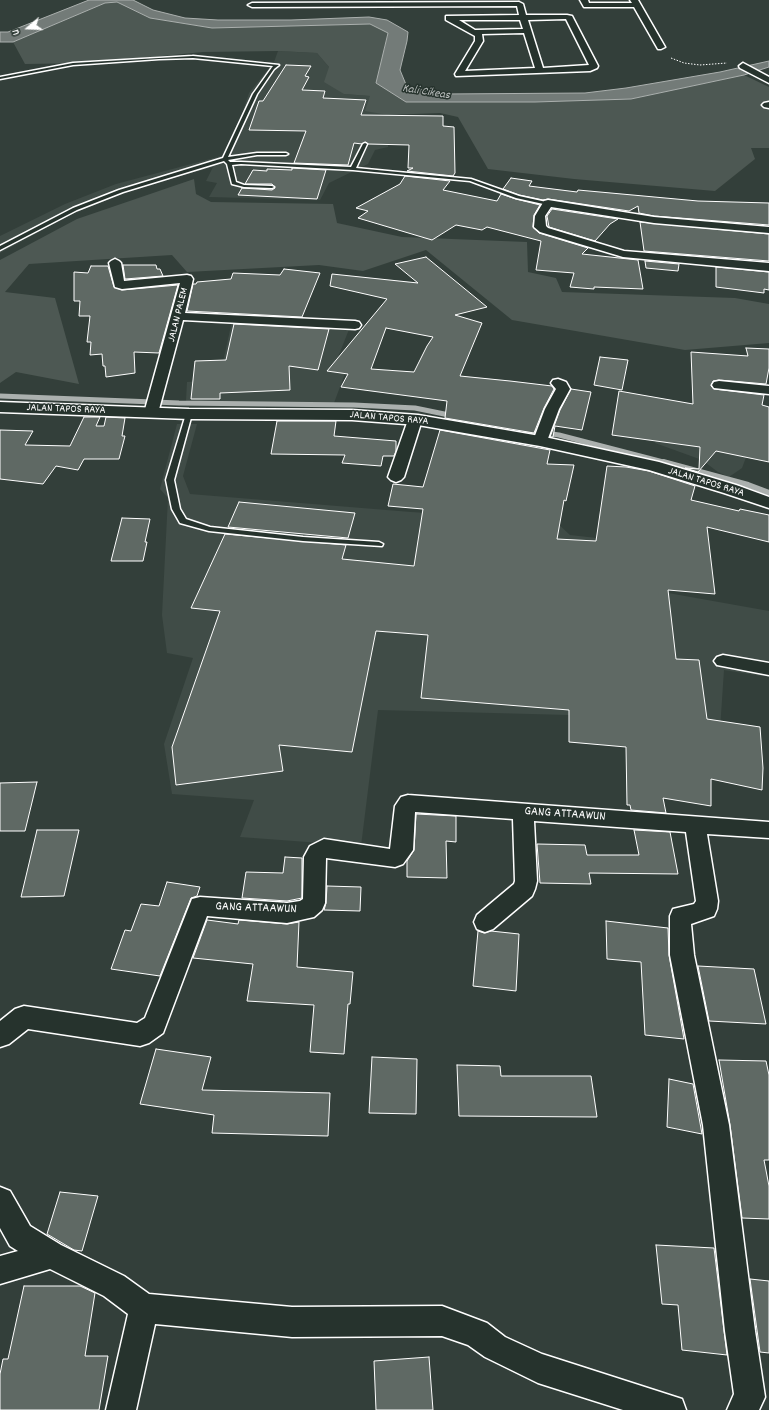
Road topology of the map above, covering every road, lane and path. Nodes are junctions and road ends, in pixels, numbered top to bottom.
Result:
1 (584, 0) edge
2 (342, 2) edge
3 (387, 2) edge
4 (472, 2) edge
5 (518, 2) edge
6 (635, 2) edge
7 (426, 4) junction
8 (252, 5) dead end
9 (523, 17) junction
10 (449, 18) junction
11 (527, 31) junction
12 (474, 32) junction
13 (479, 41) junction
14 (661, 48) joint
15 (482, 54) dead end
16 (743, 66) joint
17 (540, 70) junction
18 (0, 78) edge
19 (769, 80) edge
20 (365, 144) dead end
21 (286, 154) dead end
22 (225, 159) junction
23 (229, 164) junction
24 (353, 169) junction
25 (272, 187) dead end
26 (548, 203) junction
27 (769, 230) edge
28 (0, 248) edge
29 (115, 263) dead end
30 (769, 267) edge
31 (179, 316) junction
32 (355, 325) dead end
33 (558, 383) dead end
34 (719, 385) dead end
35 (769, 390) edge
36 (154, 406) junction
37 (0, 407) edge
38 (189, 414) junction
39 (415, 420) junction
40 (542, 435) junction
41 (396, 477) dead end
42 (769, 503) edge
43 (379, 544) dead end
44 (724, 661) dead end
45 (769, 669) edge
46 (523, 812) junction
47 (696, 824) junction
48 (769, 830) edge
49 (485, 922) dead end
50 (0, 1036) edge
51 (0, 1201) edge
52 (50, 1255) junction
53 (0, 1270) edge
54 (144, 1308) junction
55 (121, 1410) edge
56 (671, 1410) edge
57 (742, 1410) edge

1 - 6 street
2 - 3 street
2 - 8 street
3 - 7 street
4 - 5 street
4 - 7 street
5 - 9 street
6 - 14 street
7 - 10 street
9 - 10 street
9 - 11 street
9 - 17 street
10 - 12 street
11 - 12 street
11 - 17 street
12 - 13 street
13 - 15 street
13 - 17 street
14 - 16 path
16 - 19 street
18 - 22 lane
20 - 24 lane
21 - 22 lane
22 - 23 lane
22 - 28 lane
23 - 24 lane
23 - 25 lane
24 - 26 lane
26 - 27 street
26 - 30 street
29 - 31 street, JALAN PALEM
31 - 32 street
31 - 36 street, JALAN PALEM
33 - 40 street
34 - 35 street
36 - 37 main road, JALAN TAPOS RAYA
36 - 38 main road, JALAN TAPOS RAYA
38 - 39 main road, JALAN TAPOS RAYA
38 - 43 lane
39 - 40 main road, JALAN TAPOS RAYA
39 - 41 street
40 - 42 main road, JALAN TAPOS RAYA
44 - 45 street
46 - 47 street, GANG ATTAAWUN
46 - 49 street
46 - 50 street, GANG ATTAAWUN
47 - 48 street, GANG ATTAAWUN
47 - 57 street
51 - 52 street
52 - 53 street
52 - 54 street
54 - 55 street
54 - 56 street

